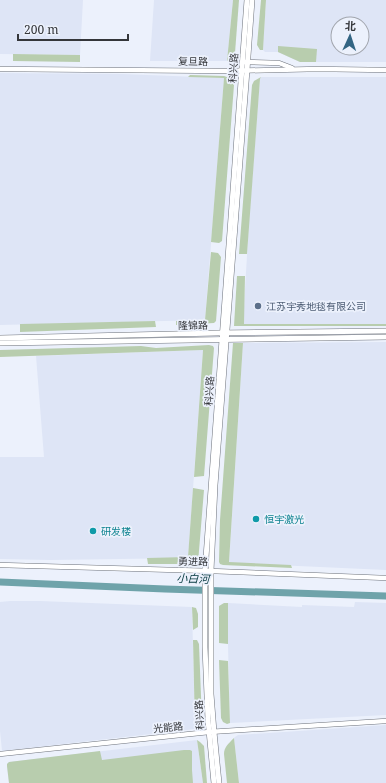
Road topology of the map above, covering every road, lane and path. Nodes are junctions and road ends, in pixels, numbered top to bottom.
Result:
1 (247, 0) edge
2 (252, 0) edge
3 (245, 62) junction
4 (0, 69) edge
5 (244, 70) junction
6 (296, 70) junction
7 (386, 70) edge
8 (386, 331) edge
9 (224, 336) junction
10 (386, 336) edge
11 (0, 338) edge
12 (0, 343) edge
13 (0, 565) edge
14 (208, 571) junction
15 (386, 578) edge
16 (386, 721) edge
17 (211, 732) junction
18 (0, 754) edge
19 (214, 783) edge
20 (218, 783) edge

1 - 3 main road, 科兴路
2 - 3 main road, 科兴路
3 - 5 main road, 科兴路
3 - 6 street
4 - 5 street, 复旦路
5 - 6 street, 复旦路
5 - 9 main road, 科兴路
6 - 7 street, 复旦路
8 - 9 main road, 隆锦路
9 - 10 main road, 隆锦路
9 - 11 main road, 隆锦路
9 - 12 main road, 隆锦路
9 - 14 main road, 科兴路
13 - 14 street, 勇进路
14 - 15 street, 勇进路
14 - 17 main road, 科兴路
16 - 17 street, 光能路
17 - 18 street, 光能路
17 - 19 main road, 科兴路
17 - 20 main road, 科兴路

